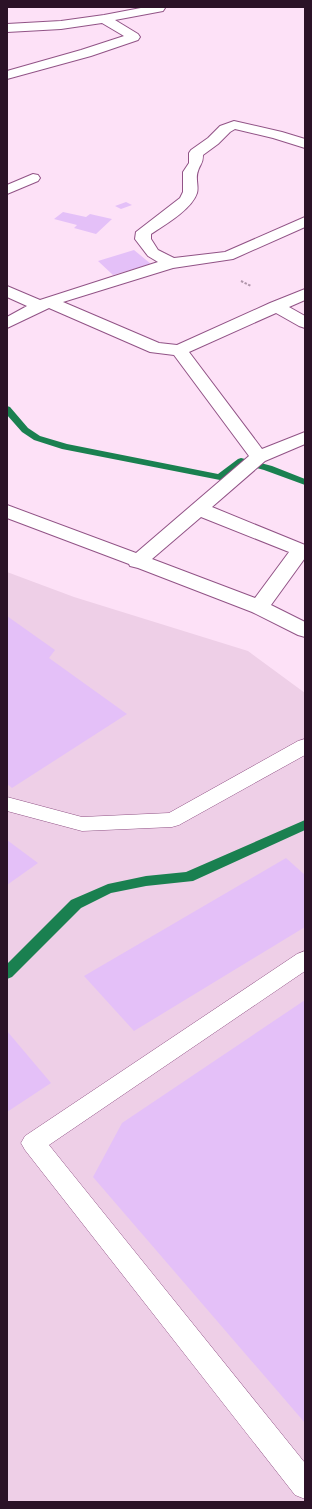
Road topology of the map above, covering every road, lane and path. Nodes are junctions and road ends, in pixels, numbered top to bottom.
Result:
1 (159, 8) dead end
2 (104, 19) junction
3 (7, 28) edge
4 (7, 75) edge
5 (305, 144) edge
6 (33, 178) dead end
7 (7, 190) edge
8 (305, 222) edge
9 (206, 260) junction
10 (172, 263) junction
11 (7, 291) edge
12 (305, 294) edge
13 (44, 304) junction
14 (278, 305) junction
15 (7, 323) edge
16 (305, 323) edge
17 (179, 350) junction
18 (305, 437) edge
19 (259, 458) junction
20 (199, 509) junction
21 (7, 511) edge
22 (137, 562) junction
23 (259, 607) junction
24 (305, 630) edge
25 (305, 746) edge
26 (7, 804) edge
27 (305, 960) edge
28 (305, 1486) edge

1 - 2 street
2 - 3 street
2 - 4 street
5 - 10 street
6 - 7 street
8 - 9 street
9 - 10 street
9 - 14 path
10 - 13 street
11 - 13 street
12 - 14 street
13 - 15 street
13 - 17 street
14 - 16 street
14 - 17 street
17 - 19 street
18 - 19 street
19 - 20 street
20 - 22 street
20 - 23 street
21 - 22 street
22 - 23 street
23 - 24 street
25 - 26 lane
27 - 28 lane

